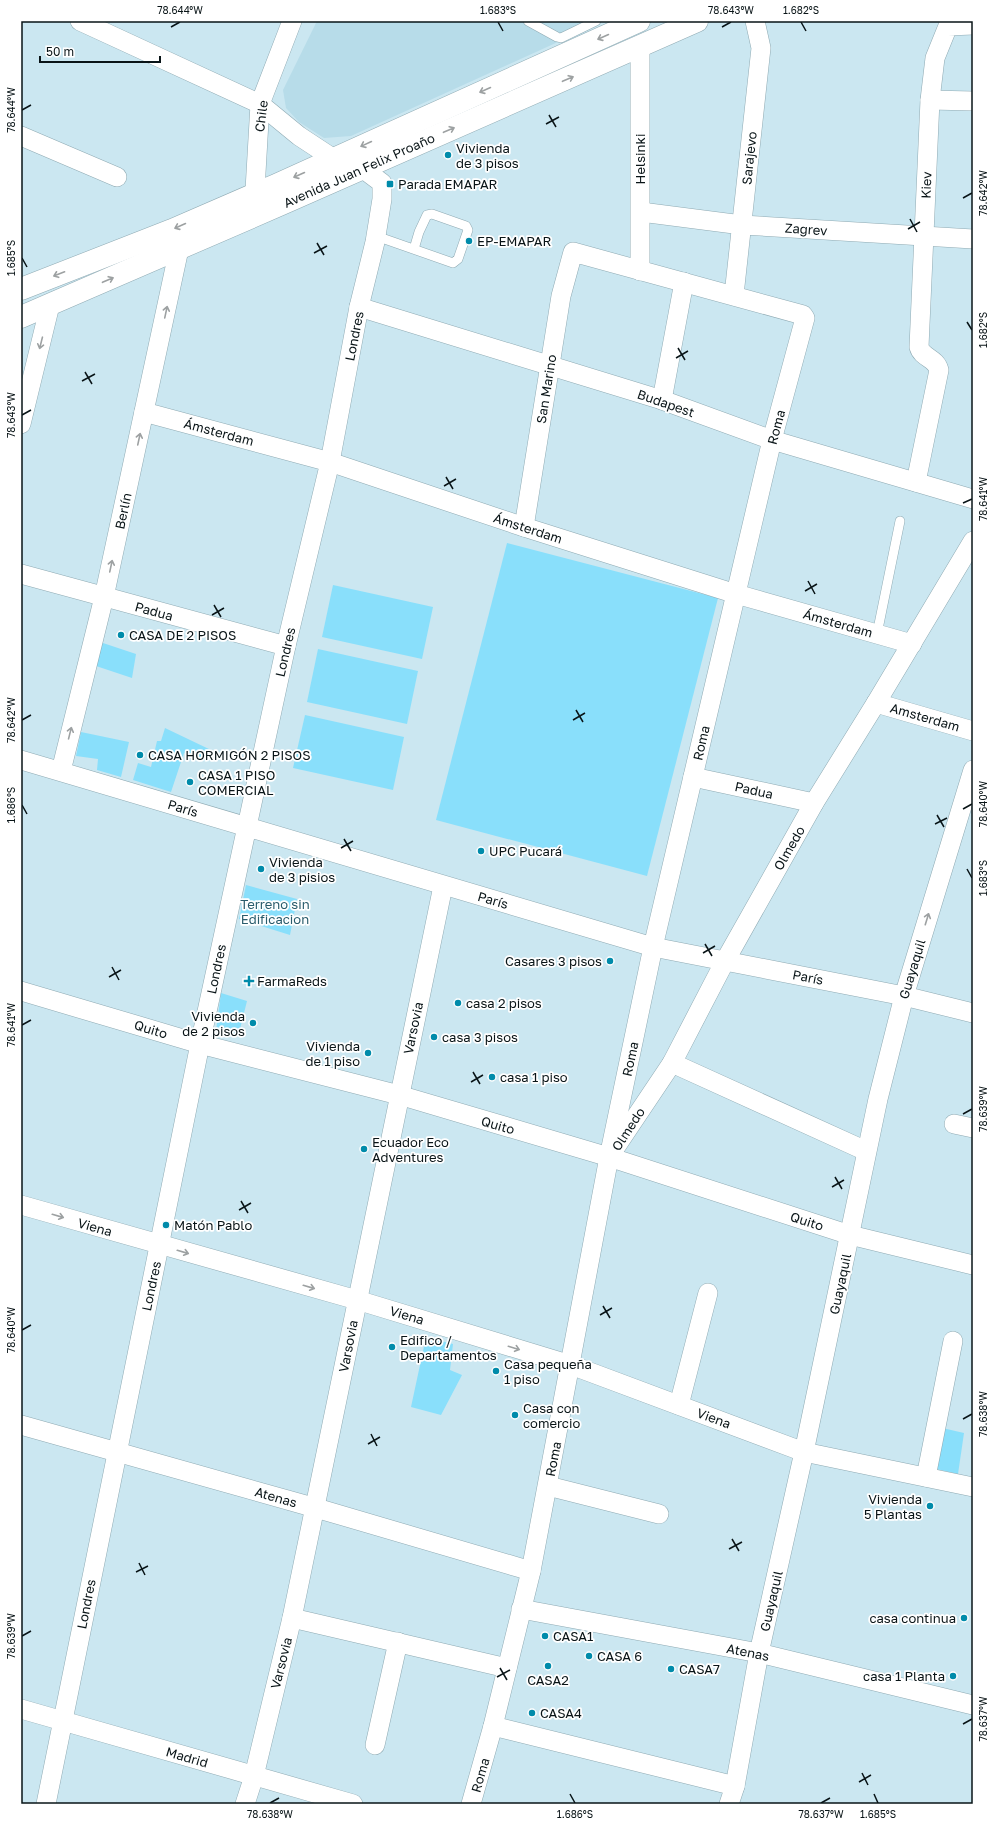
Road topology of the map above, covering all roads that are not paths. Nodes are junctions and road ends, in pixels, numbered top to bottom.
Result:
1 (80, 21) edge
2 (292, 21) edge
3 (528, 21) edge
4 (596, 21) edge
5 (639, 21) edge
6 (697, 21) edge
7 (755, 21) edge
8 (973, 25) edge
9 (640, 48) junction
10 (930, 100) junction
11 (973, 101) edge
12 (260, 104) junction
13 (21, 136) edge
14 (334, 158) junction
15 (362, 168) junction
16 (117, 177) dead end
17 (255, 193) junction
18 (640, 212) junction
19 (253, 217) junction
20 (742, 225) junction
21 (376, 236) junction
22 (924, 236) junction
23 (973, 239) edge
24 (179, 249) junction
25 (414, 249) junction
26 (640, 272) junction
27 (684, 282) junction
28 (21, 289) edge
29 (734, 295) junction
30 (50, 305) junction
31 (359, 307) junction
32 (21, 317) edge
33 (549, 366) junction
34 (662, 400) junction
35 (144, 412) junction
36 (21, 423) edge
37 (772, 440) junction
38 (330, 462) junction
39 (916, 482) junction
40 (973, 499) edge
41 (900, 521) dead end
42 (524, 528) junction
43 (971, 549) edge
44 (21, 574) edge
45 (736, 594) junction
46 (104, 597) junction
47 (877, 634) junction
48 (912, 644) junction
49 (286, 646) junction
50 (876, 704) junction
51 (973, 731) edge
52 (21, 760) edge
53 (973, 770) edge
54 (61, 771) junction
55 (693, 777) junction
56 (814, 803) junction
57 (247, 828) junction
58 (443, 886) junction
59 (653, 947) junction
60 (724, 961) junction
61 (21, 990) edge
62 (904, 996) junction
63 (973, 1013) edge
64 (200, 1044) junction
65 (672, 1063) junction
66 (398, 1095) junction
67 (954, 1124) dead end
68 (973, 1128) edge
69 (866, 1151) junction
70 (609, 1158) junction
71 (21, 1205) edge
72 (850, 1235) junction
73 (160, 1245) junction
74 (973, 1265) edge
75 (708, 1294) dead end
76 (357, 1300) junction
77 (953, 1341) dead end
78 (571, 1365) junction
79 (679, 1405) junction
80 (21, 1425) edge
81 (117, 1452) junction
82 (804, 1452) junction
83 (926, 1477) junction
84 (548, 1486) junction
85 (973, 1488) edge
86 (316, 1508) junction
87 (659, 1514) dead end
88 (531, 1571) junction
89 (521, 1609) junction
90 (292, 1618) junction
91 (398, 1642) junction
92 (759, 1653) junction
93 (507, 1668) junction
94 (973, 1705) edge
95 (21, 1709) edge
96 (63, 1720) junction
97 (494, 1726) junction
98 (375, 1745) dead end
99 (254, 1776) junction
100 (735, 1786) junction
101 (46, 1804) edge
102 (245, 1804) edge
103 (354, 1804) edge
104 (471, 1804) edge
105 (729, 1804) edge

1 - 12 street
2 - 12 street, Chile
3 - 4 lane
5 -> 14 street, Avenida Juan Felix Proaño
6 - 9 street, Avenida Juan Felix Proaño
7 - 20 street, Sarajevo
8 - 10 street, Kiev
15 -> 9 street, Avenida Juan Felix Proaño
9 - 18 street, Helsinki
10 - 11 street
10 - 22 street, Kiev
12 - 14 street
12 - 17 street, Chile
13 - 16 street
14 - 15 street
14 -> 17 street, Avenida Juan Felix Proaño
15 - 19 street, Avenida Juan Felix Proaño
15 - 21 street, Londres
17 - 19 street, Chile
17 -> 28 street, Avenida Juan Felix Proaño
18 - 20 street, Zagrev
18 - 26 street, Helsinki
19 - 24 street, Avenida Juan Felix Proaño
20 - 22 street, Zagrev
20 - 29 street, Sarajevo
21 - 25 lane
21 - 31 street, Londres
22 - 23 street, Zagrev
22 - 39 street, Kiev
30 -> 24 street, Avenida Juan Felix Proaño
35 -> 24 street, Berlín
25 - 25 lane
26 - 27 street
26 - 33 street, San Marino
27 - 29 street
27 - 34 street
29 - 37 street, Roma
30 - 32 street, Avenida Juan Felix Proaño
30 -> 36 street
31 - 33 street, Budapest
31 - 38 street, Londres
33 - 34 street, Budapest
33 - 42 street, San Marino
34 - 37 street, Budapest
35 - 38 street, Ámsterdam
46 -> 35 street, Berlín
37 - 39 street, Budapest
37 - 45 street, Roma
38 - 42 street, Ámsterdam
38 - 49 street, Londres
39 - 40 street, Budapest
41 - 47 lane
42 - 45 street, Ámsterdam
43 - 48 street, Olmedo
44 - 46 street, Padua
45 - 47 street, Ámsterdam
45 - 55 street, Roma
46 - 49 street, Padua
54 -> 46 street, Berlín
47 - 48 street, Ámsterdam
48 - 50 street, Olmedo
49 - 57 street, Londres
50 - 51 street, Amsterdam
50 - 56 street, Olmedo
52 - 54 street, París
62 -> 53 street, Guayaquil
54 - 57 street, París
55 - 56 street, Padua
55 - 59 street, Roma
56 - 60 street, Olmedo
57 - 58 street, París
57 - 64 street, Londres
58 - 59 street, París
58 - 66 street, Varsovia
59 - 60 street, París
59 - 70 street, Roma
60 - 62 street, París
60 - 65 street, Olmedo
61 - 64 street, Quito
62 - 63 street, París
62 - 69 street, Guayaquil
64 - 66 street, Quito
64 - 73 street, Londres
65 - 69 street
65 - 70 street, Olmedo
66 - 70 street, Quito
66 - 76 street, Varsovia
67 - 68 street
69 - 72 street, Guayaquil
70 - 72 street, Quito
70 - 78 street, Roma
71 -> 73 street, Viena
72 - 74 street, Quito
72 - 82 street, Guayaquil
73 -> 76 street, Viena
73 - 81 street, Londres
75 - 79 street
76 -> 78 street, Viena
76 - 86 street, Varsovia
77 - 83 street
78 - 79 street, Viena
78 - 84 street, Roma
79 - 82 street, Viena
80 - 81 street, Atenas
81 - 86 street, Atenas
81 - 96 street, Londres
82 - 83 street, Viena
82 - 92 street, Guayaquil
83 - 85 street, Viena
84 - 87 street
84 - 88 street, Roma
86 - 88 street, Atenas
86 - 90 street, Varsovia
88 - 89 street, Roma
89 - 92 street, Atenas
89 - 93 street, Roma
90 - 91 street
90 - 99 street, Varsovia
91 - 93 street
91 - 98 street
92 - 94 street, Atenas
92 - 100 street, Guayaquil
93 - 97 street, Roma
95 - 96 street, Madrid
96 - 99 street, Madrid
96 - 101 street, Londres
97 - 100 street
97 - 104 street, Roma
99 - 102 street, Varsovia
99 - 103 street, Madrid
100 - 105 street, Guayaquil

